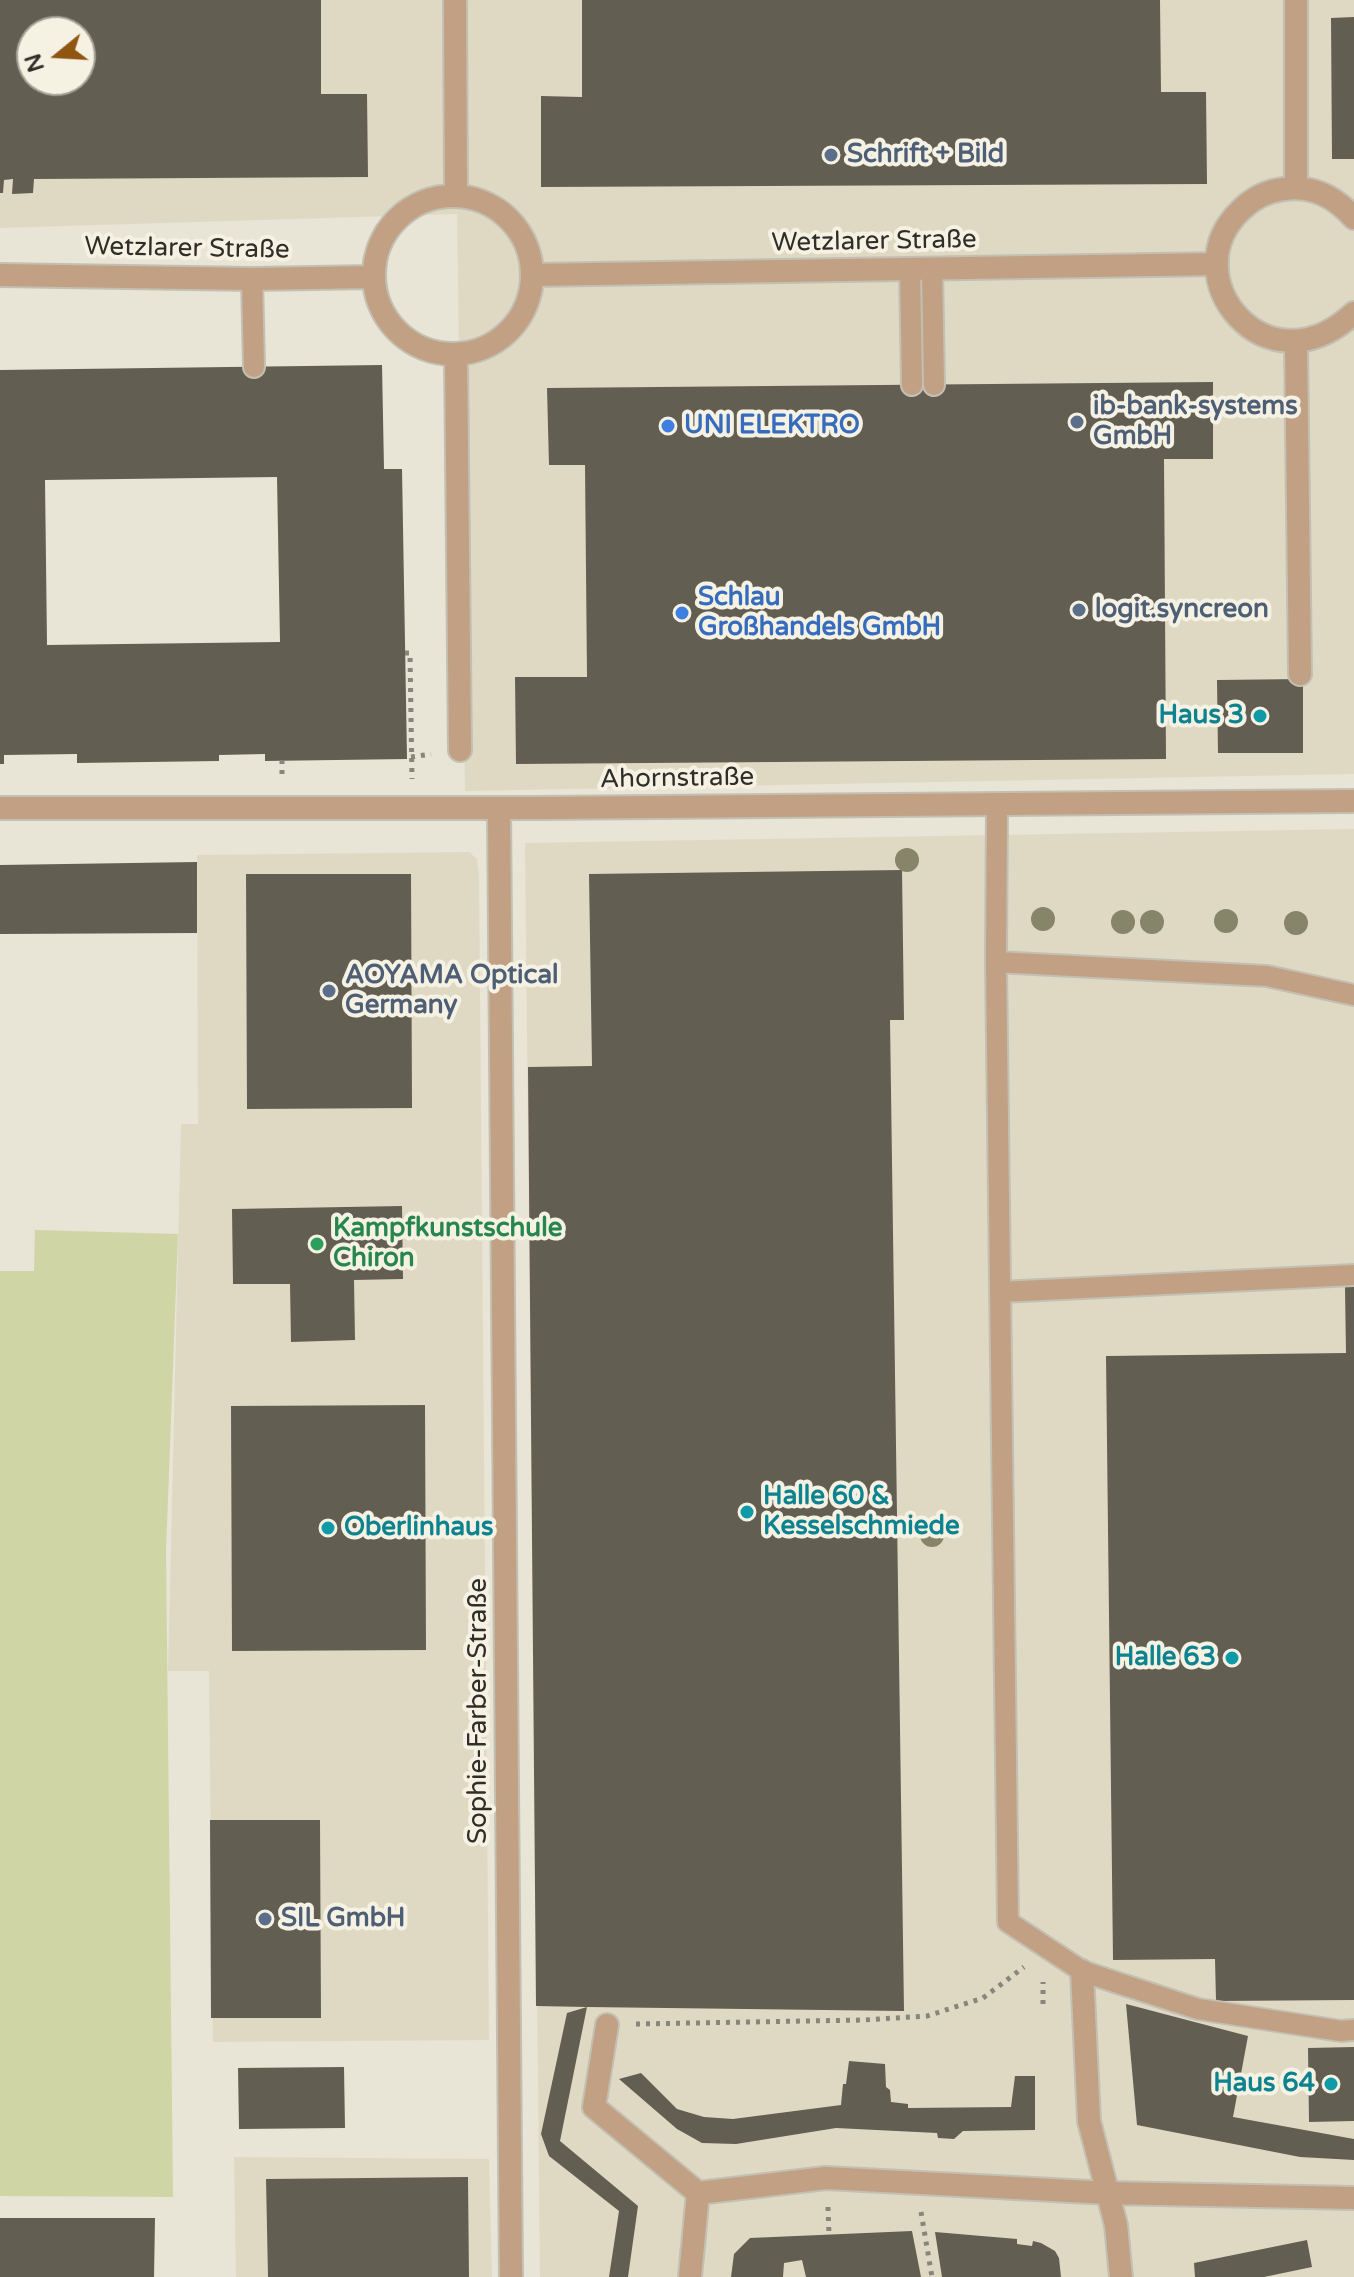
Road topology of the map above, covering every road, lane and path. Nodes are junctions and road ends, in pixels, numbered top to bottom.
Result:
1 (455, 0) edge
2 (1296, 0) edge
3 (1296, 187) junction
4 (456, 195) junction
5 (1354, 218) edge
6 (1217, 264) junction
7 (921, 269) junction
8 (0, 275) edge
9 (532, 275) junction
10 (373, 277) junction
11 (252, 279) junction
12 (1354, 313) edge
13 (1296, 342) junction
14 (456, 355) junction
15 (254, 367) dead end
16 (912, 385) dead end
17 (934, 385) dead end
18 (405, 653) dead end
19 (1300, 674) dead end
20 (460, 750) dead end
21 (282, 760) dead end
22 (282, 781) dead end
23 (1354, 801) edge
24 (997, 804) junction
25 (0, 808) edge
26 (412, 808) junction
27 (499, 808) junction
28 (996, 962) junction
29 (1354, 995) edge
30 (1354, 1275) edge
31 (1000, 1292) junction
32 (1044, 1945) junction
33 (1082, 1971) junction
34 (607, 2025) joint
35 (1354, 2030) edge
36 (920, 2183) junction
37 (698, 2193) junction
38 (1109, 2193) junction
39 (1354, 2198) edge
40 (511, 2277) edge
41 (690, 2277) edge
42 (932, 2277) edge
43 (1121, 2277) edge

1 - 4 street
2 - 3 street
3 - 5 street
3 - 6 street
4 - 9 street
4 - 10 street
6 - 7 street, Wetzlarer Straße
6 - 13 street
7 - 9 street, Wetzlarer Straße
7 - 16 lane
7 - 17 lane
8 - 11 street, Wetzlarer Straße
9 - 14 street
10 - 11 street, Wetzlarer Straße
10 - 14 street
11 - 15 lane
12 - 13 street
13 - 19 street
14 - 20 street
18 - 26 path
21 - 22 path
23 - 24 street, Ahornstraße
24 - 27 street, Ahornstraße
24 - 28 lane
25 - 26 street, Ahornstraße
26 - 27 street, Ahornstraße
27 - 40 street, Sophie-Farber-Straße
28 - 29 lane
28 - 31 lane
30 - 31 lane
31 - 32 lane
32 - 33 lane
32 - 34 path
33 - 35 lane
33 - 38 street
34 - 37 street
36 - 37 street
36 - 38 street
36 - 42 path
37 - 41 street
38 - 39 street
38 - 43 street

